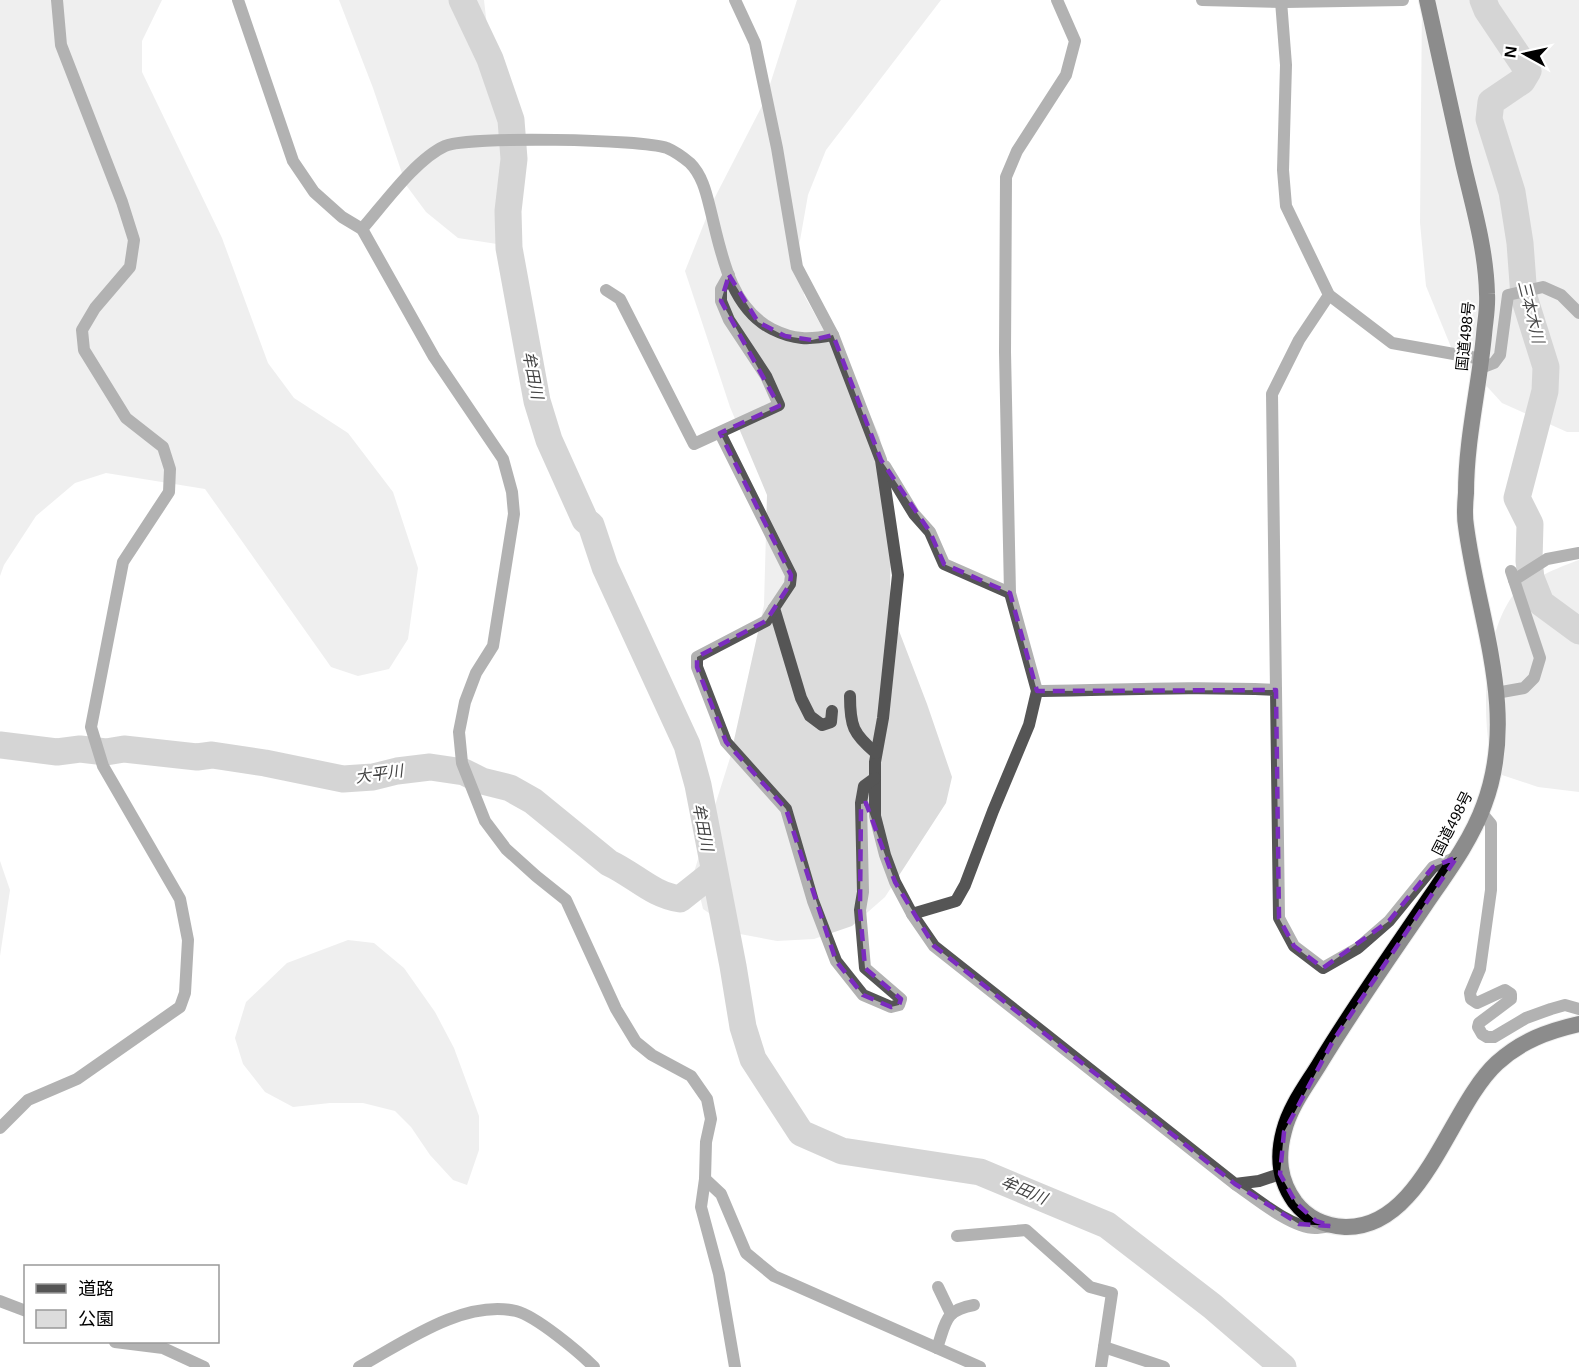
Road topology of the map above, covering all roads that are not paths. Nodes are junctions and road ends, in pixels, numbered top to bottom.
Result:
1 (57, 0) edge
2 (238, 0) edge
3 (735, 0) edge
4 (1057, 0) edge
5 (1202, 0) edge
6 (1403, 0) edge
7 (1427, 0) edge
8 (1281, 1) edge
9 (362, 229) junction
10 (729, 275) junction
11 (606, 290) dead end
12 (1329, 295) junction
13 (1579, 313) edge
14 (833, 335) junction
15 (1481, 363) junction
16 (720, 433) junction
17 (881, 460) junction
18 (1579, 554) edge
19 (1010, 593) junction
20 (774, 608) junction
21 (1276, 690) junction
22 (1036, 691) junction
23 (1496, 693) junction
24 (850, 696) dead end
25 (832, 711) dead end
26 (876, 753) junction
27 (875, 778) junction
28 (1481, 812) junction
29 (1457, 857) junction
30 (912, 914) junction
31 (1579, 1009) edge
32 (1579, 1024) edge
33 (0, 1128) edge
34 (1280, 1174) junction
35 (705, 1179) junction
36 (1235, 1184) junction
37 (1331, 1226) junction
38 (957, 1236) dead end
39 (938, 1287) dead end
40 (0, 1301) edge
41 (974, 1305) dead end
42 (24, 1310) edge
43 (951, 1314) junction
44 (129, 1343) edge
45 (1104, 1347) junction
46 (937, 1348) junction
47 (204, 1367) edge
48 (359, 1367) edge
49 (594, 1367) edge
50 (735, 1367) edge
51 (980, 1367) edge
52 (1101, 1367) edge
53 (1164, 1367) edge

1 - 33 street
2 - 9 street
3 - 14 street
4 - 19 street
5 - 8 street
6 - 8 street
7 - 15 highway, 国道498号
8 - 12 street
9 - 10 street
9 - 35 street
10 - 14 street
10 - 16 street
11 - 16 street
12 - 15 street
12 - 21 street
13 - 15 street
14 - 17 street
15 - 23 highway, 国道498号
16 - 20 street
17 - 19 street
17 - 26 street
18 - 23 street
19 - 22 street
20 - 25 street
20 - 27 street
21 - 22 street
21 - 29 street
22 - 30 street
23 - 28 highway, 国道498号
24 - 26 street
26 - 27 street
27 - 30 street
28 - 29 highway, 国道498号
28 - 31 street
29 - 34 highway, 国道498号
30 - 36 street
32 - 37 highway
34 - 36 street
34 - 37 highway
35 - 46 street
35 - 50 street
36 - 37 street
38 - 45 street
39 - 43 street
40 - 42 street
41 - 43 street
43 - 46 street
44 - 47 street
45 - 52 street
45 - 53 street
46 - 51 street
48 - 49 street

